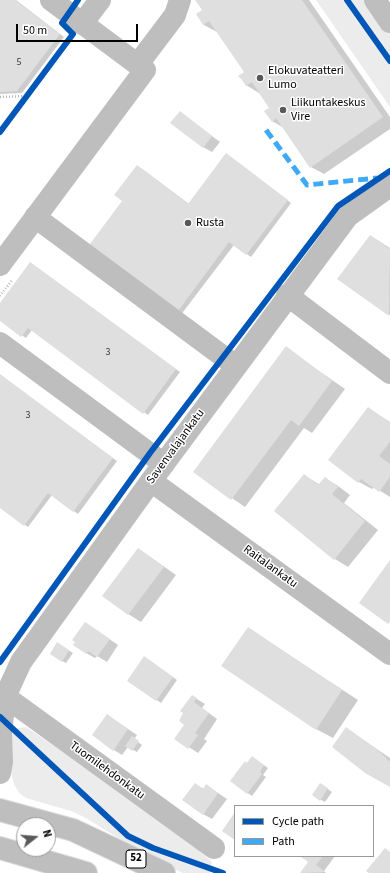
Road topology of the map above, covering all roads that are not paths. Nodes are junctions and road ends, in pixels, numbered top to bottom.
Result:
1 (51, 0) edge
2 (100, 0) edge
3 (180, 0) edge
4 (375, 0) edge
5 (390, 22) edge
6 (82, 24) junction
7 (141, 67) junction
8 (390, 186) edge
9 (35, 217) junction
10 (0, 265) edge
11 (288, 295) junction
12 (0, 343) edge
13 (387, 365) edge
14 (236, 366) junction
15 (164, 464) junction
16 (151, 481) junction
17 (390, 654) edge
18 (3, 695) edge
19 (0, 733) edge
20 (0, 773) edge
21 (0, 810) edge
22 (0, 848) edge
23 (214, 848) dead end
24 (86, 873) edge
25 (164, 873) edge

1 - 6 street
2 - 6 street
3 - 7 street
4 - 5 street
6 - 7 street
7 - 9 street
8 - 11 street, Savenvalajankatu
9 - 10 street
9 - 14 street
11 - 13 street
11 - 14 street, Savenvalajankatu
12 - 15 street
14 - 15 street, Savenvalajankatu
15 - 16 street, Savenvalajankatu
16 - 17 street, Raitalankatu
16 - 18 street, Savenvalajankatu
18 - 19 street, Savenvalajankatu
18 - 23 street, Tuomilehdonkatu
19 - 20 street, Savenvalajankatu
21 - 25 street, 52
22 - 24 street

